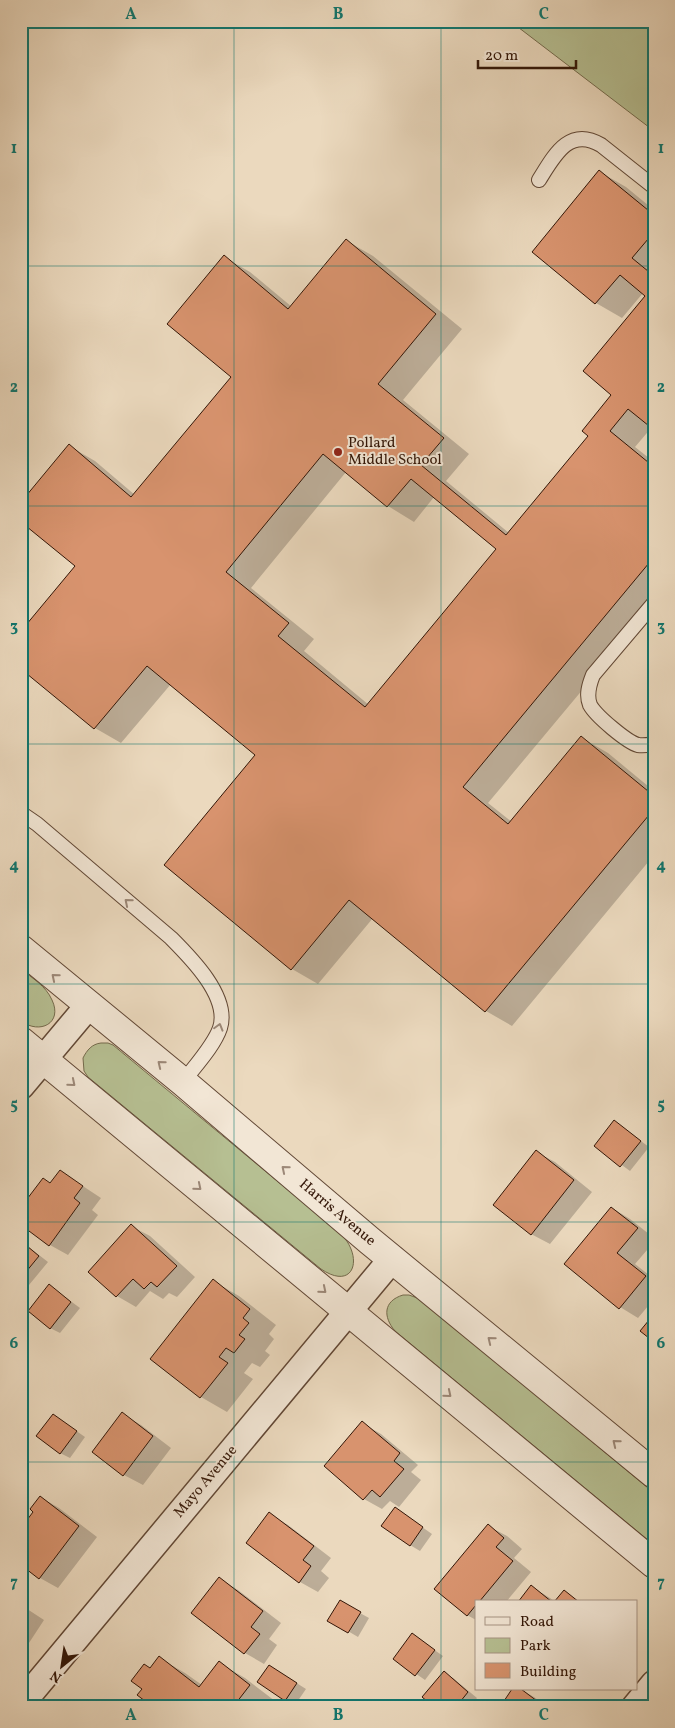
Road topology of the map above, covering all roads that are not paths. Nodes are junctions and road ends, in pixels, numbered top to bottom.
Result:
1 (539, 180) dead end
2 (654, 186) edge
3 (654, 603) edge
4 (654, 744) edge
5 (21, 813) edge
6 (21, 949) edge
7 (89, 1005) junction
8 (21, 1041) edge
9 (44, 1060) junction
10 (183, 1082) junction
11 (21, 1086) edge
12 (392, 1259) junction
13 (348, 1311) junction
14 (654, 1474) edge
15 (654, 1564) edge
16 (654, 1684) edge
17 (21, 1704) edge
18 (635, 1707) edge

1 - 2 lane
3 - 4 lane
10 -> 5 lane
7 -> 6 street, Harris Avenue
7 - 9 street
10 -> 7 street, Harris Avenue
8 - 9 street
9 - 11 street
9 -> 13 street
12 -> 10 street, Harris Avenue
12 - 13 street, Mayo Avenue
14 -> 12 street, Harris Avenue
13 -> 15 street
13 - 17 street, Mayo Avenue
16 - 18 street

